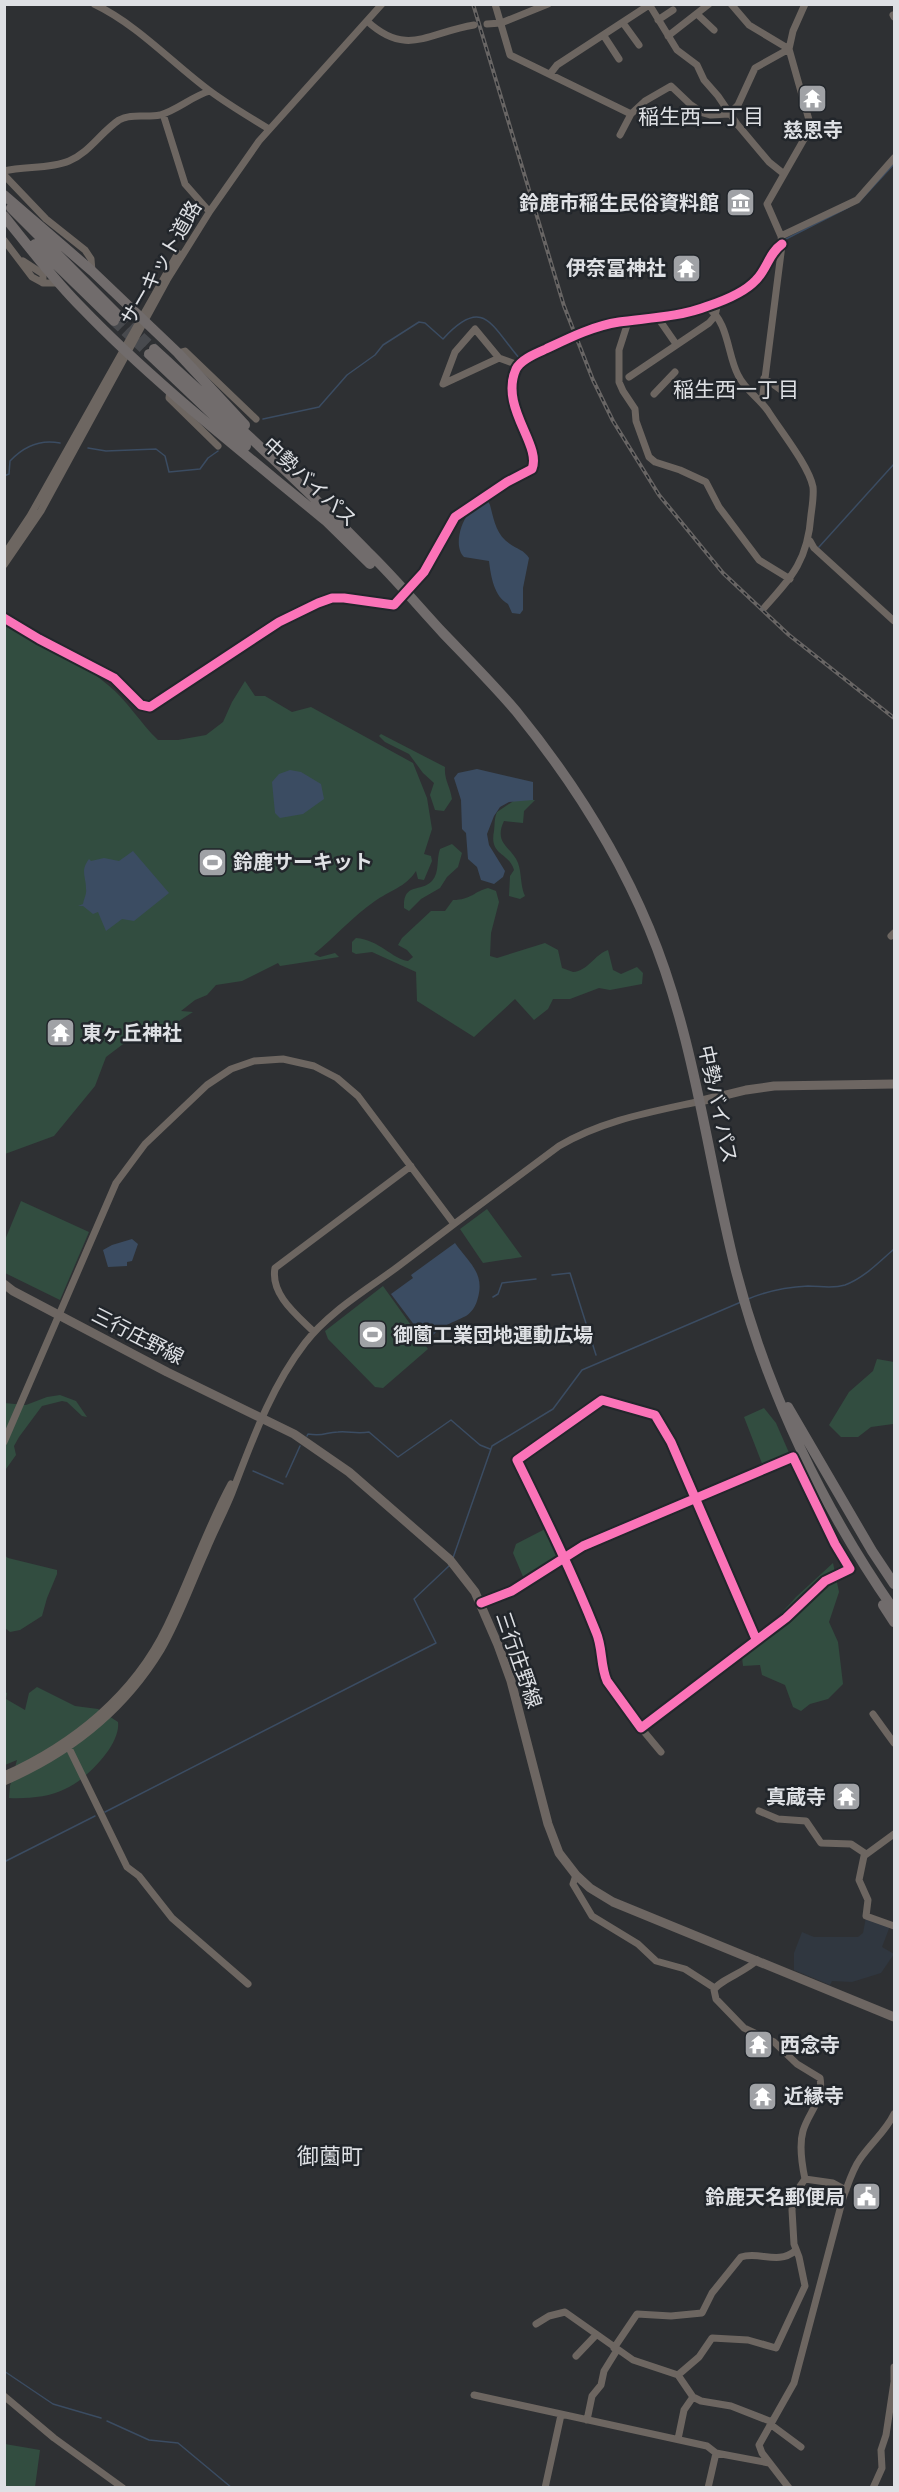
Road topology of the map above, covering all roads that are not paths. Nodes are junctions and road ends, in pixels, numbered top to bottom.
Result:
1 (382, 4) edge
2 (495, 4) edge
3 (548, 4) edge
4 (709, 4) edge
5 (731, 4) edge
6 (805, 4) edge
7 (649, 5) edge
8 (100, 6) edge
9 (536, 7) edge
10 (673, 10) dead end
11 (697, 14) junction
12 (658, 20) junction
13 (367, 21) junction
14 (501, 23) junction
15 (623, 23) junction
16 (474, 25) dead end
17 (714, 30) dead end
18 (504, 33) junction
19 (604, 36) junction
20 (668, 36) junction
21 (639, 45) dead end
22 (789, 49) junction
23 (619, 59) dead end
24 (550, 75) junction
25 (210, 91) junction
26 (163, 114) junction
27 (631, 114) junction
28 (729, 114) junction
29 (269, 129) junction
30 (620, 135) dead end
31 (259, 141) junction
32 (894, 159) edge
33 (4, 173) edge
34 (784, 174) junction
35 (4, 195) edge
36 (4, 201) edge
37 (207, 209) junction
38 (4, 215) edge
39 (782, 239) junction
40 (4, 240) edge
41 (92, 271) junction
42 (58, 283) junction
43 (717, 302) junction
44 (707, 307) junction
45 (715, 316) junction
46 (658, 318) junction
47 (142, 319) junction
48 (628, 322) junction
49 (581, 334) dead end
50 (569, 338) dead end
51 (676, 344) junction
52 (126, 349) junction
53 (177, 353) junction
54 (499, 358) junction
55 (518, 365) junction
56 (675, 372) dead end
57 (629, 377) dead end
58 (764, 378) junction
59 (170, 390) junction
60 (654, 394) dead end
61 (788, 395) dead end
62 (762, 402) junction
63 (256, 419) dead end
64 (218, 446) dead end
65 (284, 470) junction
66 (326, 521) junction
67 (810, 541) junction
68 (4, 555) edge
69 (4, 565) edge
70 (790, 579) junction
71 (414, 586) dead end
72 (400, 600) dead end
73 (764, 608) dead end
74 (4, 618) edge
75 (894, 621) edge
76 (447, 636) junction
77 (894, 1084) edge
78 (701, 1101) junction
79 (411, 1166) junction
80 (454, 1224) junction
81 (4, 1284) edge
82 (59, 1315) junction
83 (314, 1332) junction
84 (763, 1355) junction
85 (261, 1418) junction
86 (4, 1442) edge
87 (695, 1498) junction
88 (848, 1544) junction
89 (565, 1558) junction
90 (894, 1584) edge
91 (481, 1603) junction
92 (894, 1610) edge
93 (894, 1622) edge
94 (756, 1639) junction
95 (873, 1714) dead end
96 (641, 1728) junction
97 (894, 1743) edge
98 (67, 1745) junction
99 (662, 1752) dead end
100 (4, 1775) edge
101 (4, 1782) edge
102 (759, 1811) dead end
103 (894, 1834) edge
104 (866, 1854) junction
105 (576, 1875) junction
106 (894, 1926) edge
107 (758, 1960) junction
108 (248, 1984) dead end
109 (714, 1987) junction
110 (894, 2017) edge
111 (894, 2114) edge
112 (805, 2179) junction
113 (846, 2190) junction
114 (795, 2252) junction
115 (536, 2324) dead end
116 (596, 2335) junction
117 (615, 2349) junction
118 (576, 2356) dead end
119 (894, 2367) edge
120 (678, 2375) junction
121 (894, 2381) edge
122 (4, 2396) edge
123 (474, 2396) dead end
124 (693, 2397) junction
125 (561, 2415) junction
126 (587, 2420) junction
127 (771, 2423) junction
128 (890, 2436) edge
129 (678, 2439) junction
130 (759, 2445) junction
131 (801, 2447) dead end
132 (716, 2453) junction
133 (750, 2459) junction
134 (769, 2463) junction
135 (123, 2487) edge
136 (545, 2487) edge
137 (708, 2487) edge
138 (789, 2487) edge
139 (873, 2487) edge

1 - 13 street, サーキット道路
2 - 14 street
3 - 9 street
4 - 11 street
5 - 22 street
6 - 22 street
7 - 12 street
7 - 15 street
8 - 25 street
9 - 14 street
10 - 12 street
11 - 17 street
11 - 20 street
12 - 20 street
13 - 16 street
13 - 29 street, サーキット道路
14 - 18 street
14 - 18 street
15 - 19 street
15 - 21 street
18 - 24 street
19 - 23 street
19 - 24 street
20 - 28 street
22 - 28 street
22 - 34 street
24 - 27 street
25 - 26 street
25 - 29 street
26 - 33 street
26 - 37 street
27 - 28 street
27 - 30 street
28 - 34 street
29 - 31 street, サーキット道路
31 - 37 street
31 - 47 street, サーキット道路
32 - 39 street
33 - 41 street
34 - 39 street
35 - 41 highway
36 - 38 highway
37 - 47 street
38 - 42 highway
39 - 43 street
39 - 58 street
40 - 42 street
41 - 47 highway
42 - 52 highway
43 - 44 street
43 - 45 street
44 - 45 street
44 - 46 street
45 - 51 street
45 - 62 street
46 - 48 street
46 - 51 street
47 - 52 street
47 - 53 highway
48 - 49 street
48 - 70 street
50 - 55 street
51 - 57 street
52 - 59 highway
52 - 68 street, サーキット道路
52 - 69 street, サーキット道路
53 - 63 street
53 - 65 highway
54 - 54 street
54 - 55 street
55 - 71 street
56 - 60 street
58 - 61 street
58 - 62 street
59 - 64 street
59 - 66 highway
62 - 67 street
65 - 66 highway, 中勢バイパス
65 - 76 highway, 中勢バイパス
66 - 76 highway, 中勢バイパス
67 - 70 street
67 - 75 street
70 - 73 street
72 - 74 street
76 - 78 highway, 中勢バイパス
77 - 78 main road
78 - 80 street
78 - 84 highway, 中勢バイパス
79 - 80 street
79 - 82 street
79 - 83 street
80 - 83 street
81 - 82 main road, 三行庄野線
82 - 85 main road, 三行庄野線
82 - 86 street
83 - 85 street
84 - 88 highway, 中勢バイパス
84 - 90 highway
85 - 91 main road, 三行庄野線
85 - 98 street
87 - 89 street
87 - 89 street
87 - 94 street
87 - 94 street
88 - 92 highway
88 - 93 highway
89 - 91 street
89 - 96 street
91 - 105 main road, 三行庄野線
94 - 96 street
95 - 97 street
96 - 99 street
98 - 100 street
98 - 101 street
98 - 108 street
102 - 104 street
103 - 104 street
104 - 106 street
105 - 107 main road, 三行庄野線
105 - 109 street
107 - 109 street
107 - 110 main road, 三行庄野線
109 - 112 street
111 - 113 street
112 - 113 street
112 - 114 street
113 - 127 street
114 - 117 street
114 - 120 street
115 - 116 street
116 - 117 street
116 - 118 street
117 - 120 street
117 - 126 street
119 - 121 street
120 - 124 street
121 - 128 street
122 - 135 street
123 - 125 street
124 - 127 street
124 - 129 street
125 - 126 street
125 - 136 street
126 - 129 street
127 - 130 street
127 - 131 street
128 - 139 street
129 - 132 street
130 - 133 street
130 - 134 street
132 - 133 street
132 - 137 street
133 - 134 street
134 - 138 street

